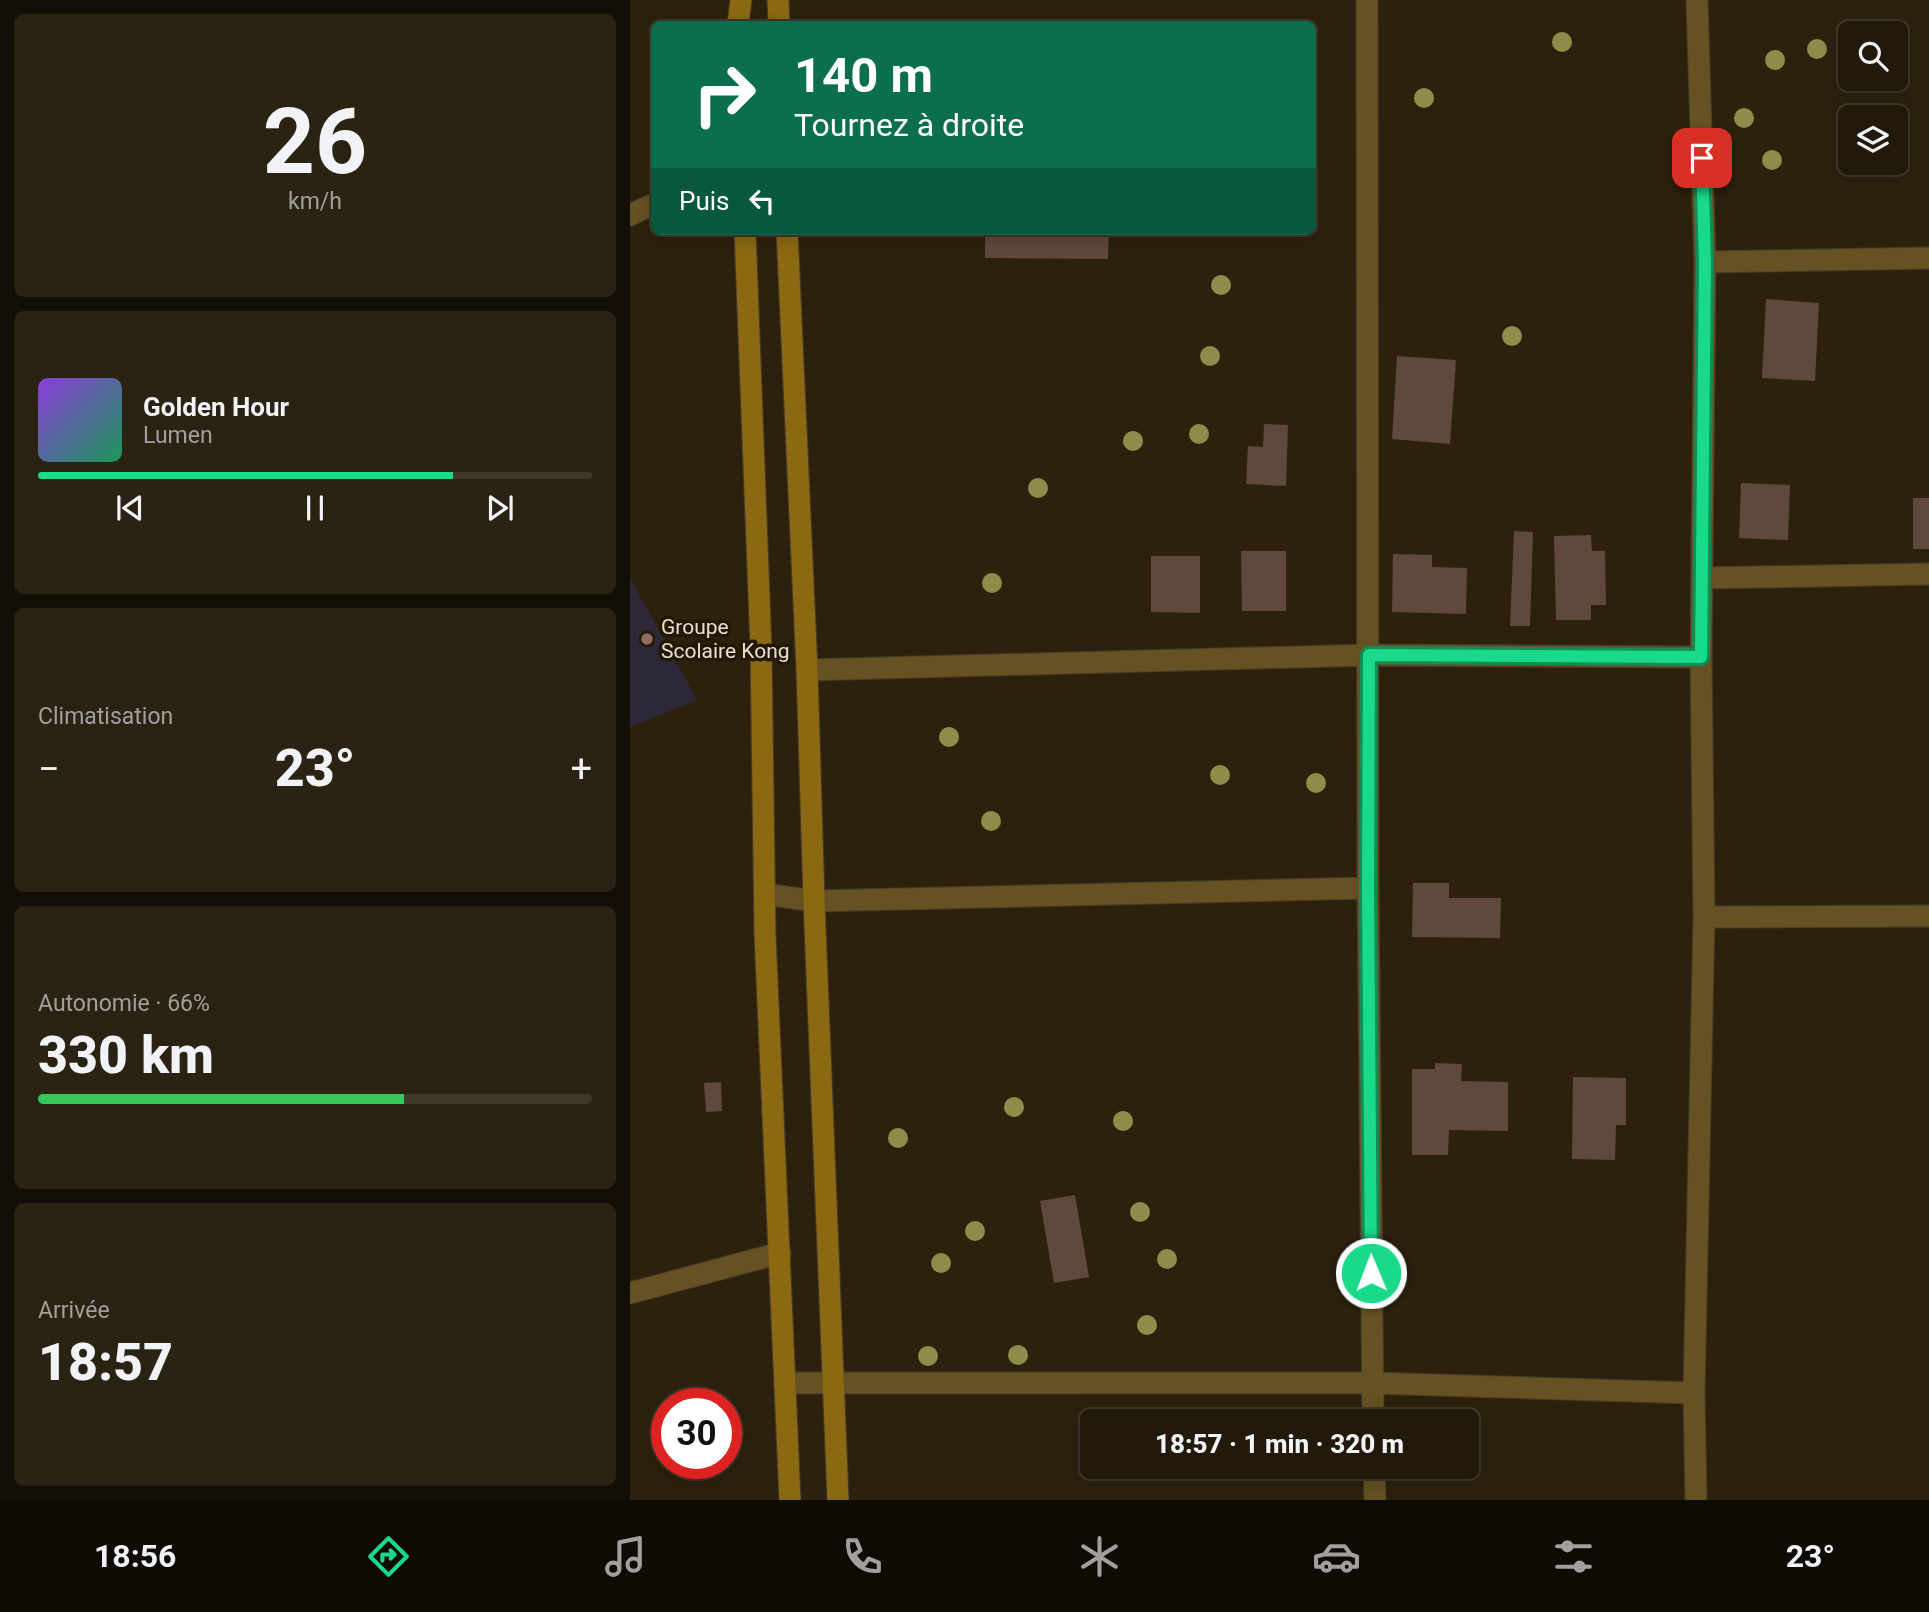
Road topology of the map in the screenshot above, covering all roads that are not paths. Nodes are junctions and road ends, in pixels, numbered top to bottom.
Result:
1 (741, 0) edge
2 (779, 0) edge
3 (1367, 0) edge
4 (1697, 0) edge
5 (738, 21) edge
6 (779, 21) edge
7 (651, 205) edge
8 (630, 215) edge
9 (745, 235) edge
10 (787, 235) edge
11 (1929, 258) edge
12 (1705, 262) junction
13 (1929, 574) edge
14 (1702, 578) junction
15 (1369, 655) junction
16 (1701, 657) junction
17 (807, 670) junction
18 (1368, 888) junction
19 (765, 894) junction
20 (814, 901) junction
21 (1929, 916) edge
22 (1704, 917) junction
23 (780, 1253) junction
24 (630, 1293) edge
25 (785, 1383) junction
26 (833, 1383) junction
27 (1372, 1383) junction
28 (1694, 1393) junction
29 (1373, 1409) edge
30 (1375, 1479) edge
31 (790, 1500) edge
32 (838, 1500) edge
33 (1376, 1500) edge
34 (1696, 1500) edge

1 - 5 main road
2 - 6 main road
3 - 15 street
4 - 12 street
7 - 8 street
9 - 19 main road
10 - 17 main road
11 - 12 street
12 - 14 street
13 - 14 street
14 - 16 street
15 - 16 street
15 - 17 street
15 - 18 street
16 - 22 street
17 - 20 main road
18 - 20 street
18 - 27 street
19 - 20 street
19 - 23 main road
20 - 26 main road
21 - 22 street
22 - 28 street
23 - 24 street
23 - 25 main road
25 - 26 street
25 - 31 main road
26 - 27 street
26 - 32 main road
27 - 28 street
27 - 29 street
28 - 34 street
30 - 33 street

